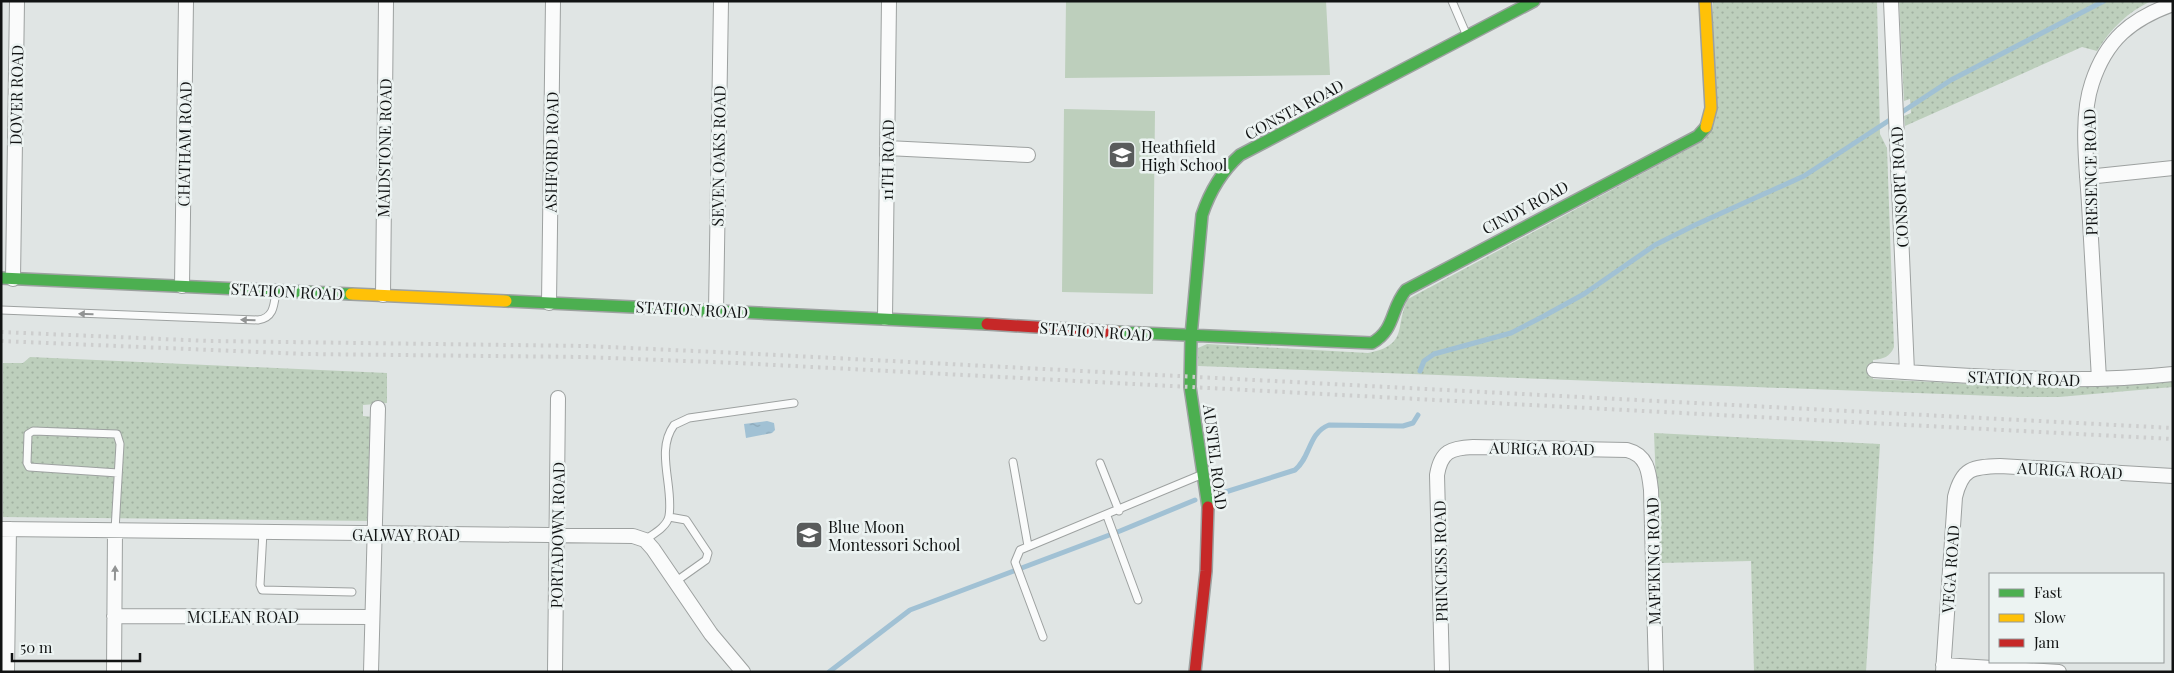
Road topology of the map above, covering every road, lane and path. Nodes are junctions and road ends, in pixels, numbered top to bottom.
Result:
1 (17, 1) edge
2 (186, 1) edge
3 (386, 1) edge
4 (553, 1) edge
5 (720, 1) edge
6 (888, 1) edge
7 (1452, 1) edge
8 (1534, 1) edge
9 (1706, 1) edge
10 (1891, 1) edge
11 (2173, 4) edge
12 (1468, 36) junction
13 (887, 148) junction
14 (1028, 155) dead end
15 (2173, 168) edge
16 (2088, 177) junction
17 (7, 278) edge
18 (182, 286) junction
19 (276, 291) junction
20 (382, 296) junction
21 (549, 303) junction
22 (1, 310) edge
23 (716, 310) junction
24 (885, 318) junction
25 (1191, 336) junction
26 (1381, 338) joint
27 (1874, 370) dead end
28 (1907, 372) junction
29 (2173, 374) edge
30 (2099, 379) junction
31 (558, 398) dead end
32 (794, 403) dead end
33 (378, 408) dead end
34 (1446, 453) joint
35 (1638, 453) joint
36 (1013, 462) dead end
37 (1100, 463) dead end
38 (1968, 471) joint
39 (118, 473) junction
40 (1204, 474) junction
41 (2173, 476) edge
42 (1119, 511) junction
43 (1107, 516) junction
44 (669, 517) junction
45 (5, 529) edge
46 (115, 530) junction
47 (263, 532) junction
48 (376, 534) junction
49 (557, 535) junction
50 (645, 540) junction
51 (1028, 546) junction
52 (675, 582) junction
53 (352, 592) dead end
54 (1138, 600) dead end
55 (114, 616) junction
56 (372, 617) junction
57 (1043, 637) dead end
58 (1943, 668) edge
59 (6, 672) edge
60 (114, 672) edge
61 (371, 672) edge
62 (555, 672) edge
63 (743, 672) edge
64 (1196, 672) edge
65 (1442, 672) edge
66 (1656, 672) edge
67 (2059, 672) edge

1 - 17 street, DOVER ROAD
2 - 18 street, CHATHAM ROAD
3 - 20 street, MAIDSTONE ROAD
4 - 21 street, ASHFORD ROAD
5 - 23 street, SEVEN OAKS ROAD
6 - 13 street, 11TH ROAD
7 - 12 lane
8 - 12 street, CONSTA ROAD
9 - 26 street, CINDY ROAD
10 - 28 street, CONSORT ROAD
11 - 16 street, PRESENCE ROAD
12 - 25 street, CONSTA ROAD
13 - 14 street
13 - 24 street, 11TH ROAD
15 - 16 street
16 - 30 street, PRESENCE ROAD
17 - 18 street, STATION ROAD
18 - 19 street, STATION ROAD
19 - 20 street, STATION ROAD
19 -> 22 lane
20 - 21 street, STATION ROAD
21 - 23 street, STATION ROAD
23 - 24 street, STATION ROAD
24 - 25 street, STATION ROAD
25 - 26 street, STATION ROAD
25 - 40 street, AUSTEL ROAD
27 - 28 street, STATION ROAD
28 - 30 street, STATION ROAD
29 - 30 street, STATION ROAD
31 - 49 street, PORTADOWN ROAD
32 - 44 lane
33 - 48 street
34 - 35 street, AURIGA ROAD
34 - 65 street, PRINCESS ROAD
35 - 66 street, MAFEKING ROAD
36 - 51 lane
37 - 42 lane
38 - 41 street, AURIGA ROAD
38 - 58 street, VEGA ROAD
39 - 39 lane
39 - 46 lane
40 - 42 lane
40 - 64 street, AUSTEL ROAD
42 - 43 lane
43 - 51 lane
43 - 54 lane
44 - 50 lane
44 - 52 lane
45 - 46 street, GALWAY ROAD
45 - 59 street
46 - 47 street, GALWAY ROAD
55 -> 46 street
47 - 48 street, GALWAY ROAD
47 - 53 lane
48 - 49 street, GALWAY ROAD
48 - 56 street
49 - 50 street, GALWAY ROAD
49 - 62 street, PORTADOWN ROAD
50 - 52 street
51 - 57 lane
52 - 63 street
55 - 56 street, MCLEAN ROAD
55 - 60 street
56 - 61 street
58 - 67 street

